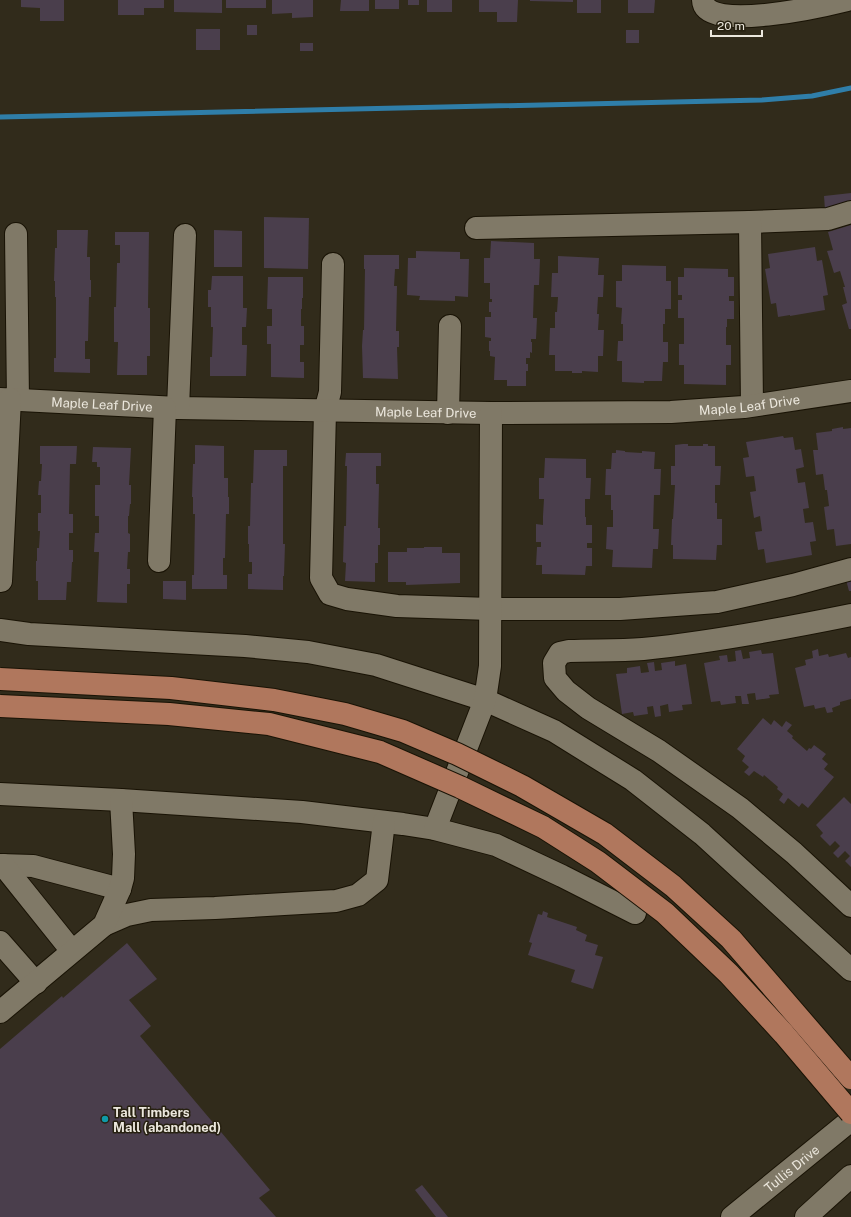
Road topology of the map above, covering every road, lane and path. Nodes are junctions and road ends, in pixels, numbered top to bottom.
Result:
1 (704, 0) edge
2 (847, 0) edge
3 (851, 212) edge
4 (750, 222) junction
5 (476, 228) dead end
6 (16, 234) dead end
7 (185, 235) dead end
8 (333, 264) dead end
9 (450, 326) dead end
10 (851, 391) edge
11 (9, 399) edge
12 (752, 405) junction
13 (171, 408) junction
14 (325, 411) junction
15 (448, 413) junction
16 (491, 413) junction
17 (159, 561) dead end
18 (851, 569) edge
19 (1, 581) edge
20 (491, 609) junction
21 (851, 614) edge
22 (0, 630) edge
23 (0, 679) edge
24 (485, 700) junction
25 (0, 706) edge
26 (0, 794) edge
27 (121, 800) junction
28 (384, 822) junction
29 (435, 829) junction
30 (1, 865) edge
31 (120, 889) junction
32 (851, 906) edge
33 (635, 913) dead end
34 (104, 925) junction
35 (0, 942) edge
36 (72, 951) junction
37 (851, 970) edge
38 (36, 983) junction
39 (0, 1012) edge
40 (851, 1078) edge
41 (851, 1113) edge
42 (851, 1120) edge
43 (851, 1176) edge
44 (732, 1217) edge
45 (806, 1217) edge

1 - 2 street
3 - 4 street
4 - 5 street
4 - 12 street
6 - 11 street
7 - 13 street
8 - 14 street
9 - 15 street
10 - 12 street, Maple Leaf Drive
11 - 13 street, Maple Leaf Drive
11 - 19 street
12 - 16 street, Maple Leaf Drive
13 - 14 street, Maple Leaf Drive
13 - 17 street
14 - 15 street, Maple Leaf Drive
14 - 20 street
15 - 16 street, Maple Leaf Drive
16 - 20 street
18 - 20 street
20 - 24 street
21 - 32 street
22 - 24 street
23 - 40 main road, bridge
24 - 29 street
24 - 37 street
25 - 41 main road, bridge
26 - 27 street
27 - 28 street
27 - 31 street
28 - 29 street
28 - 34 street
29 - 33 street
30 - 31 street
30 - 36 street
31 - 34 street
34 - 36 street
35 - 38 street
36 - 38 street
38 - 39 street
42 - 44 street, Tullis Drive
43 - 45 street

